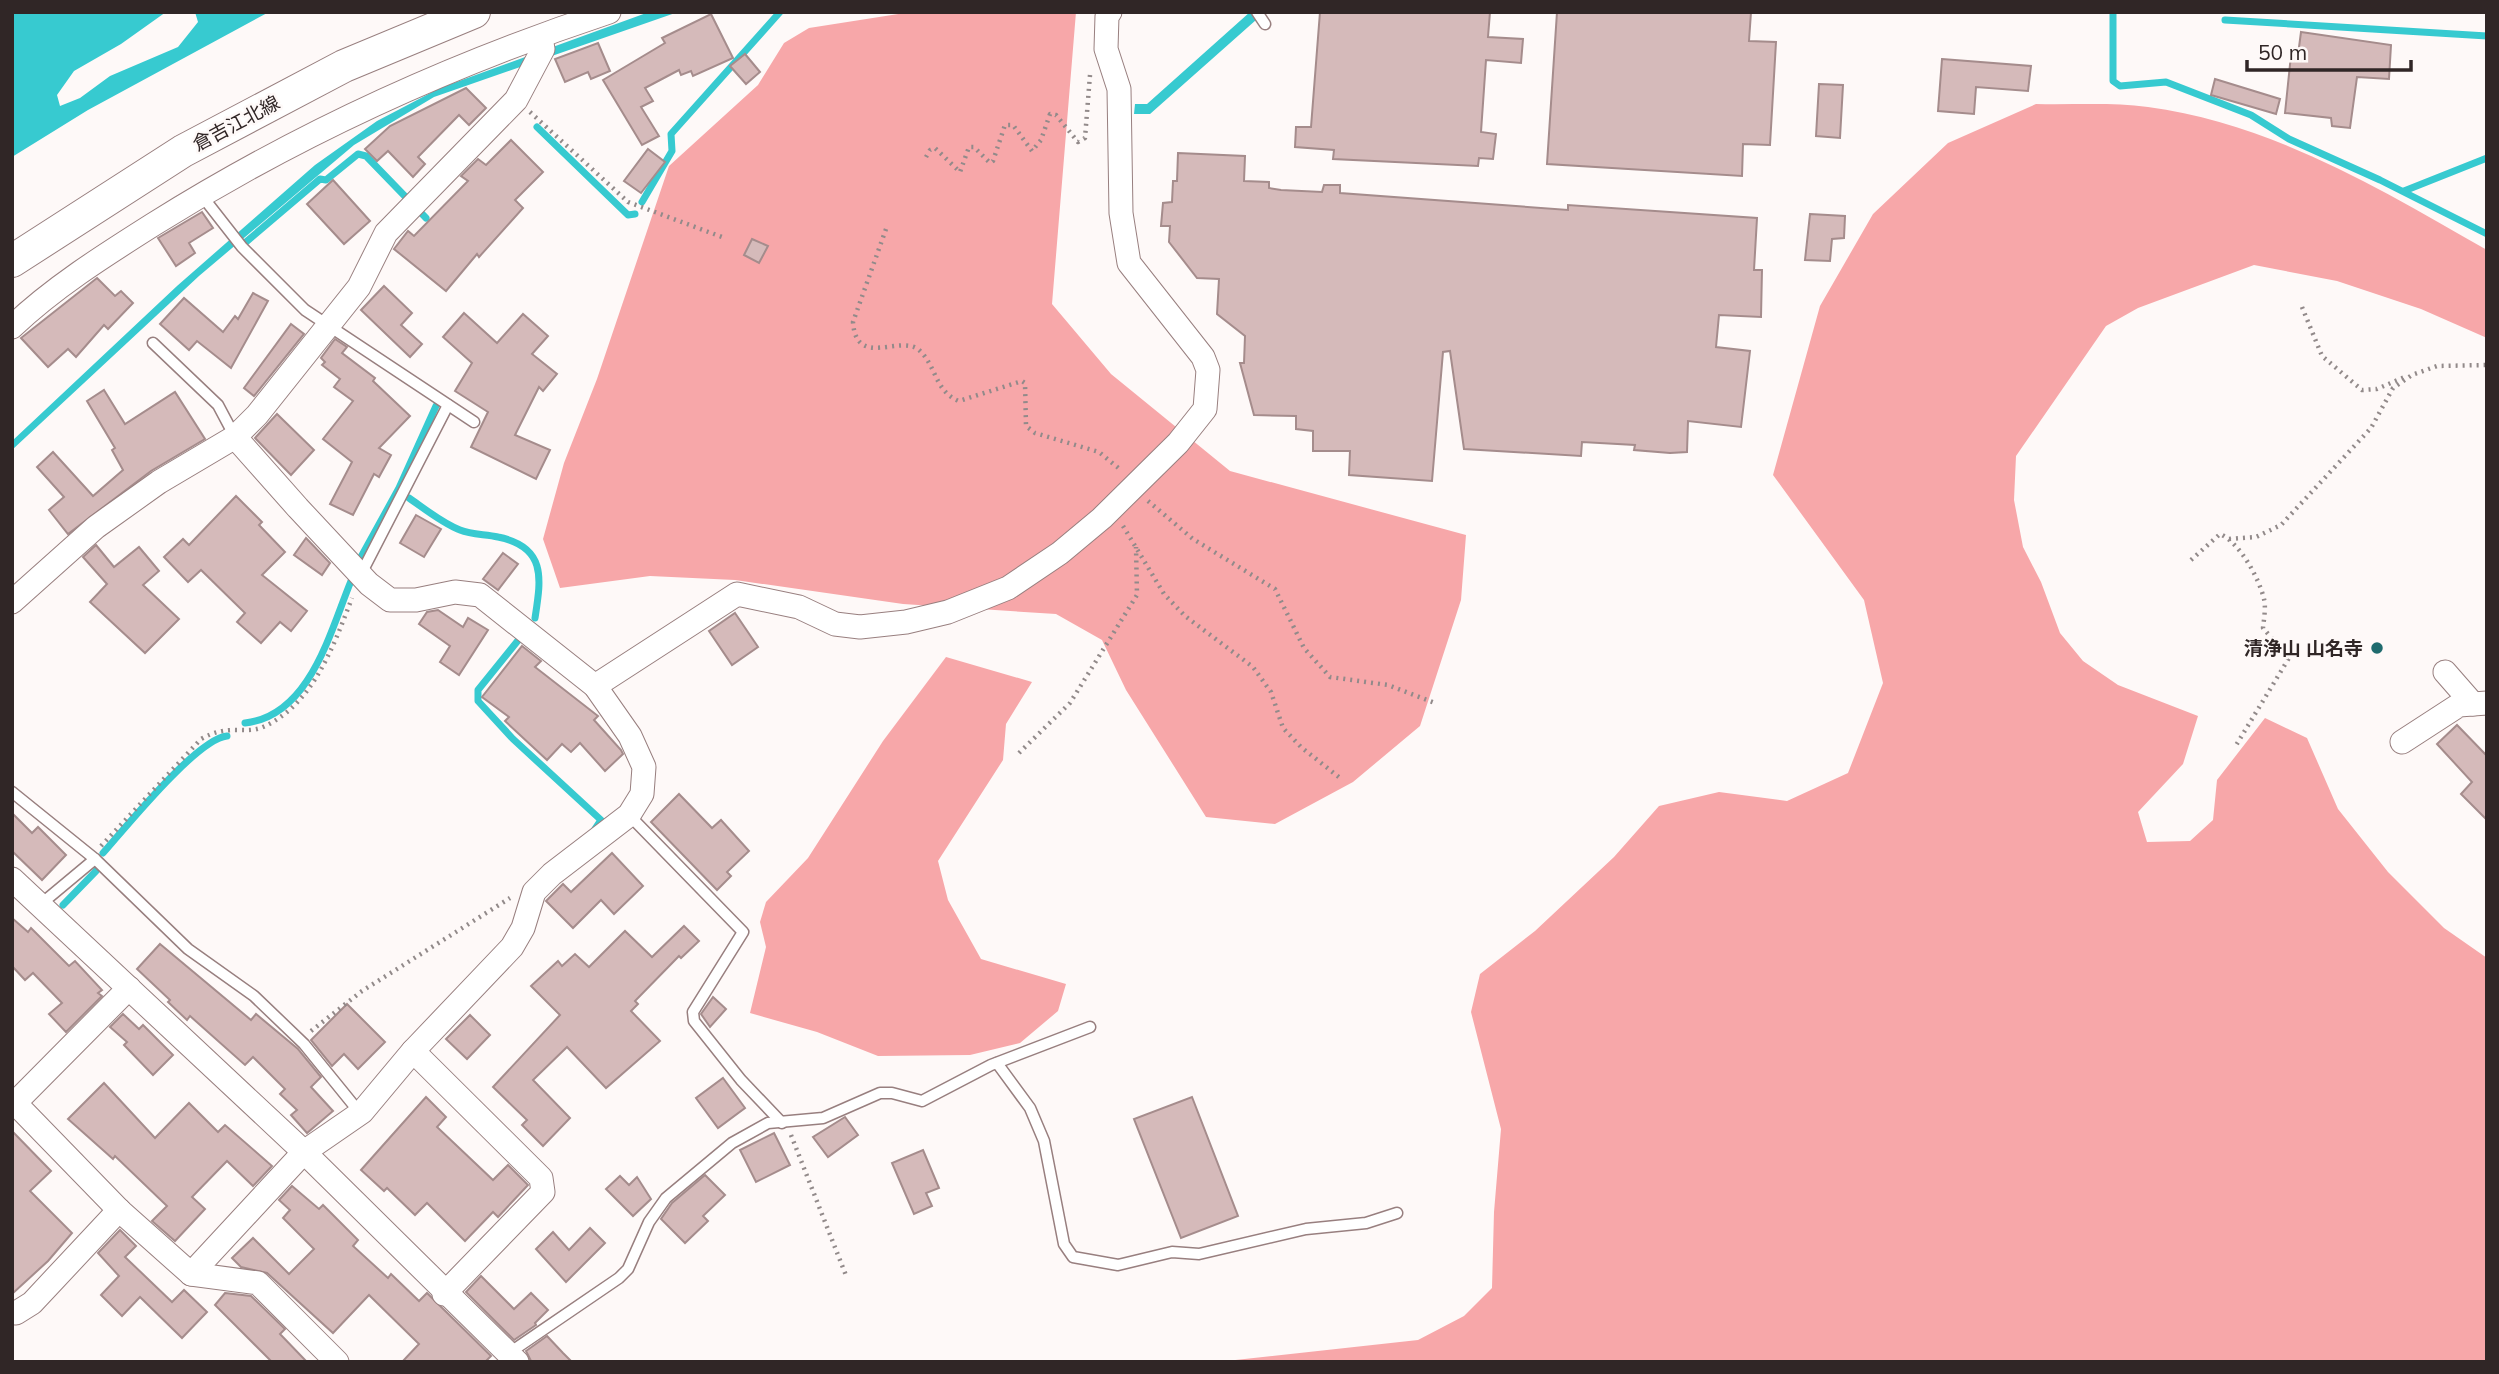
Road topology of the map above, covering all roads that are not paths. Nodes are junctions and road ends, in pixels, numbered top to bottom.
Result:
1 (474, 12) edge
2 (609, 12) edge
3 (1110, 12) edge
4 (1257, 12) edge
5 (1265, 24) dead end
6 (541, 38) junction
7 (206, 201) dead end
8 (12, 261) edge
9 (330, 326) junction
10 (12, 327) edge
11 (153, 343) dead end
12 (448, 405) junction
13 (474, 422) dead end
14 (234, 436) junction
15 (360, 574) junction
16 (12, 602) edge
17 (2445, 672) dead end
18 (596, 686) junction
19 (2480, 703) edge
20 (2402, 742) dead end
21 (12, 792) edge
22 (629, 815) junction
23 (93, 858) junction
24 (12, 879) edge
25 (41, 904) junction
26 (129, 988) junction
27 (1090, 1027) dead end
28 (413, 1051) junction
29 (997, 1063) junction
30 (360, 1113) junction
31 (784, 1123) junction
32 (303, 1152) junction
33 (119, 1210) junction
34 (1397, 1213) dead end
35 (191, 1275) junction
36 (444, 1294) junction
37 (16, 1313) dead end
38 (513, 1357) edge
39 (337, 1362) edge

1 - 8 main road, 倉吉江北線
2 - 6 street
3 - 18 street
4 - 5 lane
6 - 9 street
6 - 10 street
7 - 9 lane
9 - 12 lane
9 - 14 street
11 - 14 lane
12 - 13 lane
12 - 15 lane
14 - 15 street
14 - 16 street
15 - 18 street
17 - 19 street
18 - 22 street
19 - 20 street
21 - 23 lane
22 - 28 street
22 - 31 lane
23 - 25 lane
23 - 30 lane
24 - 25 street
25 - 26 street
26 - 32 street
26 - 33 street
27 - 29 lane
28 - 30 street
28 - 36 street
29 - 31 lane
29 - 34 lane
30 - 32 street
31 - 38 lane
32 - 35 street
32 - 36 street
33 - 35 street
33 - 37 street
35 - 39 street
36 - 38 street

